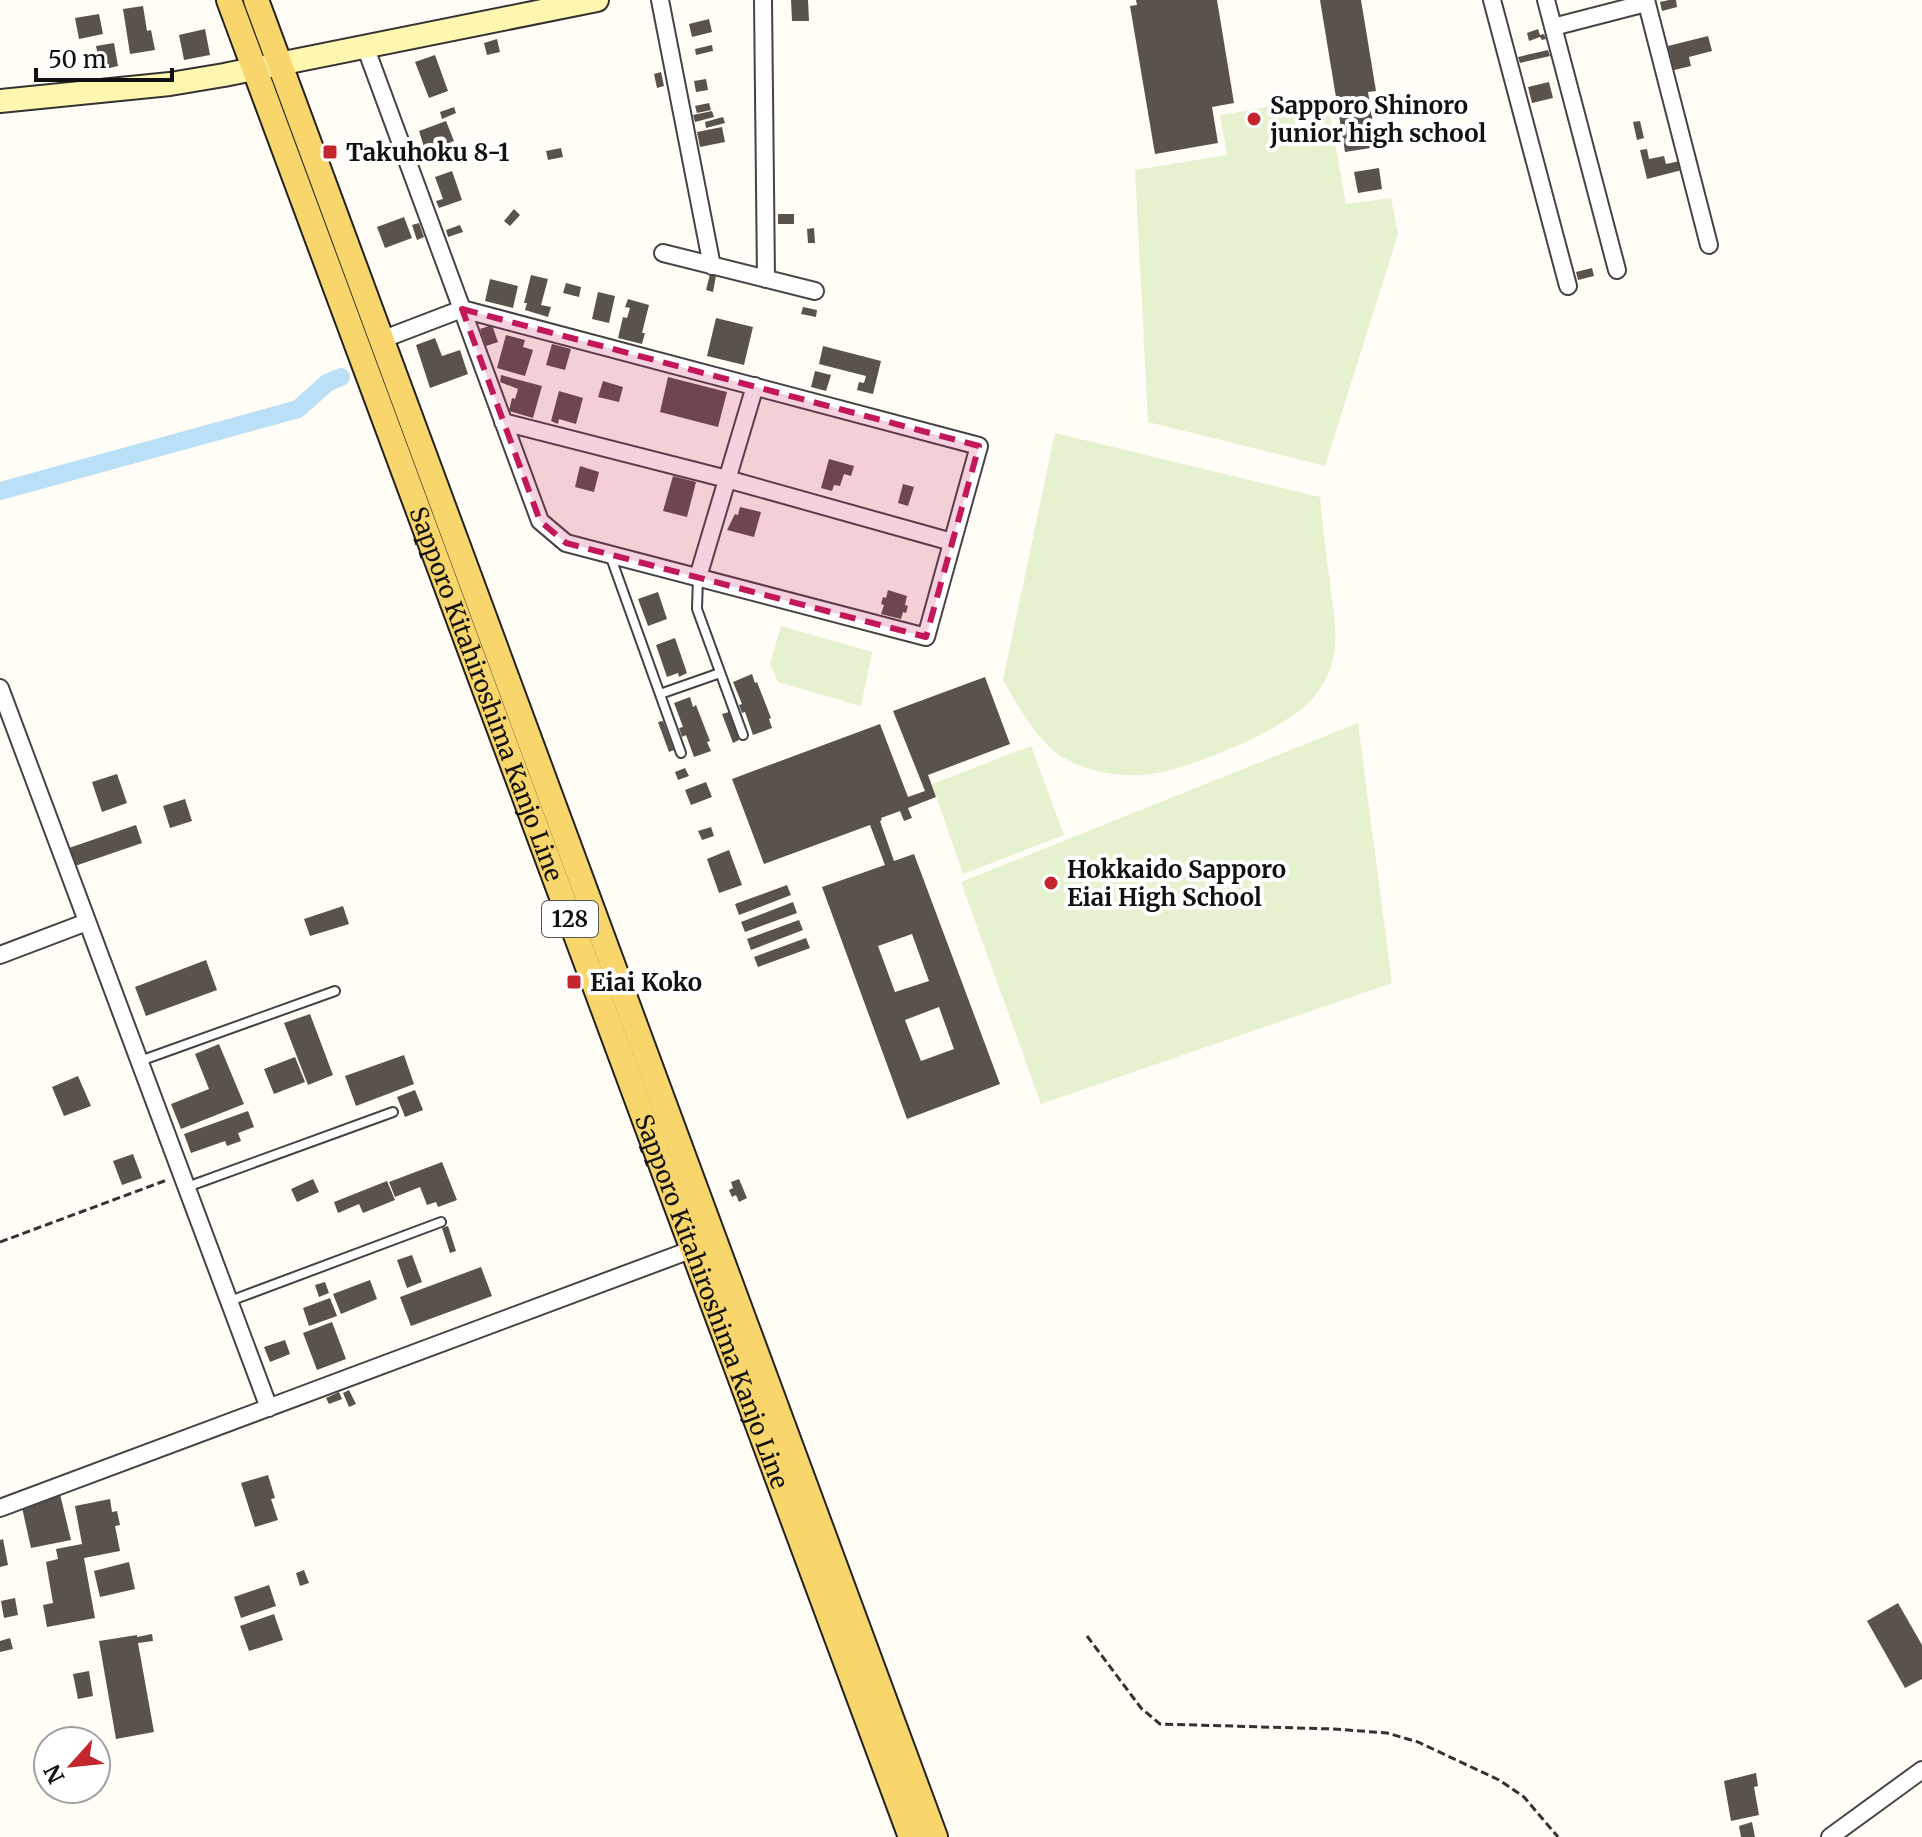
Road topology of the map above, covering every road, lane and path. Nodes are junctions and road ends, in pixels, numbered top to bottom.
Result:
1 (229, 0) edge
2 (256, 0) edge
3 (597, 0) edge
4 (660, 0) edge
5 (763, 0) edge
6 (1492, 0) edge
7 (1546, 0) edge
8 (1646, 1) edge
9 (509, 9) edge
10 (1553, 27) junction
11 (365, 46) junction
12 (279, 63) junction
13 (254, 69) junction
14 (0, 101) edge
15 (1709, 245) dead end
16 (663, 253) dead end
17 (712, 266) junction
18 (1617, 270) dead end
19 (766, 279) junction
20 (1568, 286) dead end
21 (815, 291) dead end
22 (462, 309) junction
23 (381, 340) junction
24 (755, 386) junction
25 (503, 422) junction
26 (727, 479) junction
27 (952, 542) junction
28 (610, 554) junction
29 (698, 577) junction
30 (720, 673) junction
31 (0, 688) edge
32 (660, 694) junction
33 (5, 716) edge
34 (743, 735) dead end
35 (681, 753) dead end
36 (87, 922) junction
37 (0, 955) edge
38 (335, 991) dead end
39 (139, 1061) junction
40 (393, 1112) dead end
41 (184, 1181) junction
42 (441, 1222) dead end
43 (0, 1242) edge
44 (693, 1249) junction
45 (229, 1302) junction
46 (269, 1408) junction
47 (0, 1508) edge
48 (1087, 1636) dead end
49 (1922, 1770) edge
50 (911, 1837) edge
51 (935, 1837) edge
52 (1558, 1837) edge
53 (1830, 1837) edge

1 - 13 main road, Sapporo Kitahiroshima Kanjo Line / 128
2 - 12 main road, Sapporo Kitahiroshima Kanjo Line / 128
3 - 9 street
4 - 17 street
5 - 19 street
6 - 20 street
7 - 10 street
8 - 10 street
8 - 15 street
9 - 11 street
10 - 18 street
11 - 12 street
11 - 22 street
12 - 13 street
12 - 23 main road, Sapporo Kitahiroshima Kanjo Line / 128
13 - 14 street
13 - 44 main road, Sapporo Kitahiroshima Kanjo Line / 128
16 - 17 street
17 - 19 street
19 - 21 street
22 - 23 street
22 - 24 street
22 - 25 street
23 - 51 main road, Sapporo Kitahiroshima Kanjo Line / 128
24 - 26 street
24 - 27 street
25 - 26 street
25 - 28 street
26 - 27 street
26 - 29 street
27 - 29 street
28 - 29 street
28 - 32 lane
29 - 30 lane
30 - 32 lane
30 - 34 lane
31 - 33 street
32 - 35 lane
33 - 36 street
36 - 37 street
36 - 39 street
38 - 39 lane
39 - 41 street
40 - 41 lane
41 - 43 path
41 - 45 street
42 - 45 lane
44 - 46 street
44 - 50 main road, Sapporo Kitahiroshima Kanjo Line / 128
45 - 46 street
46 - 47 street
48 - 52 path
49 - 53 street

